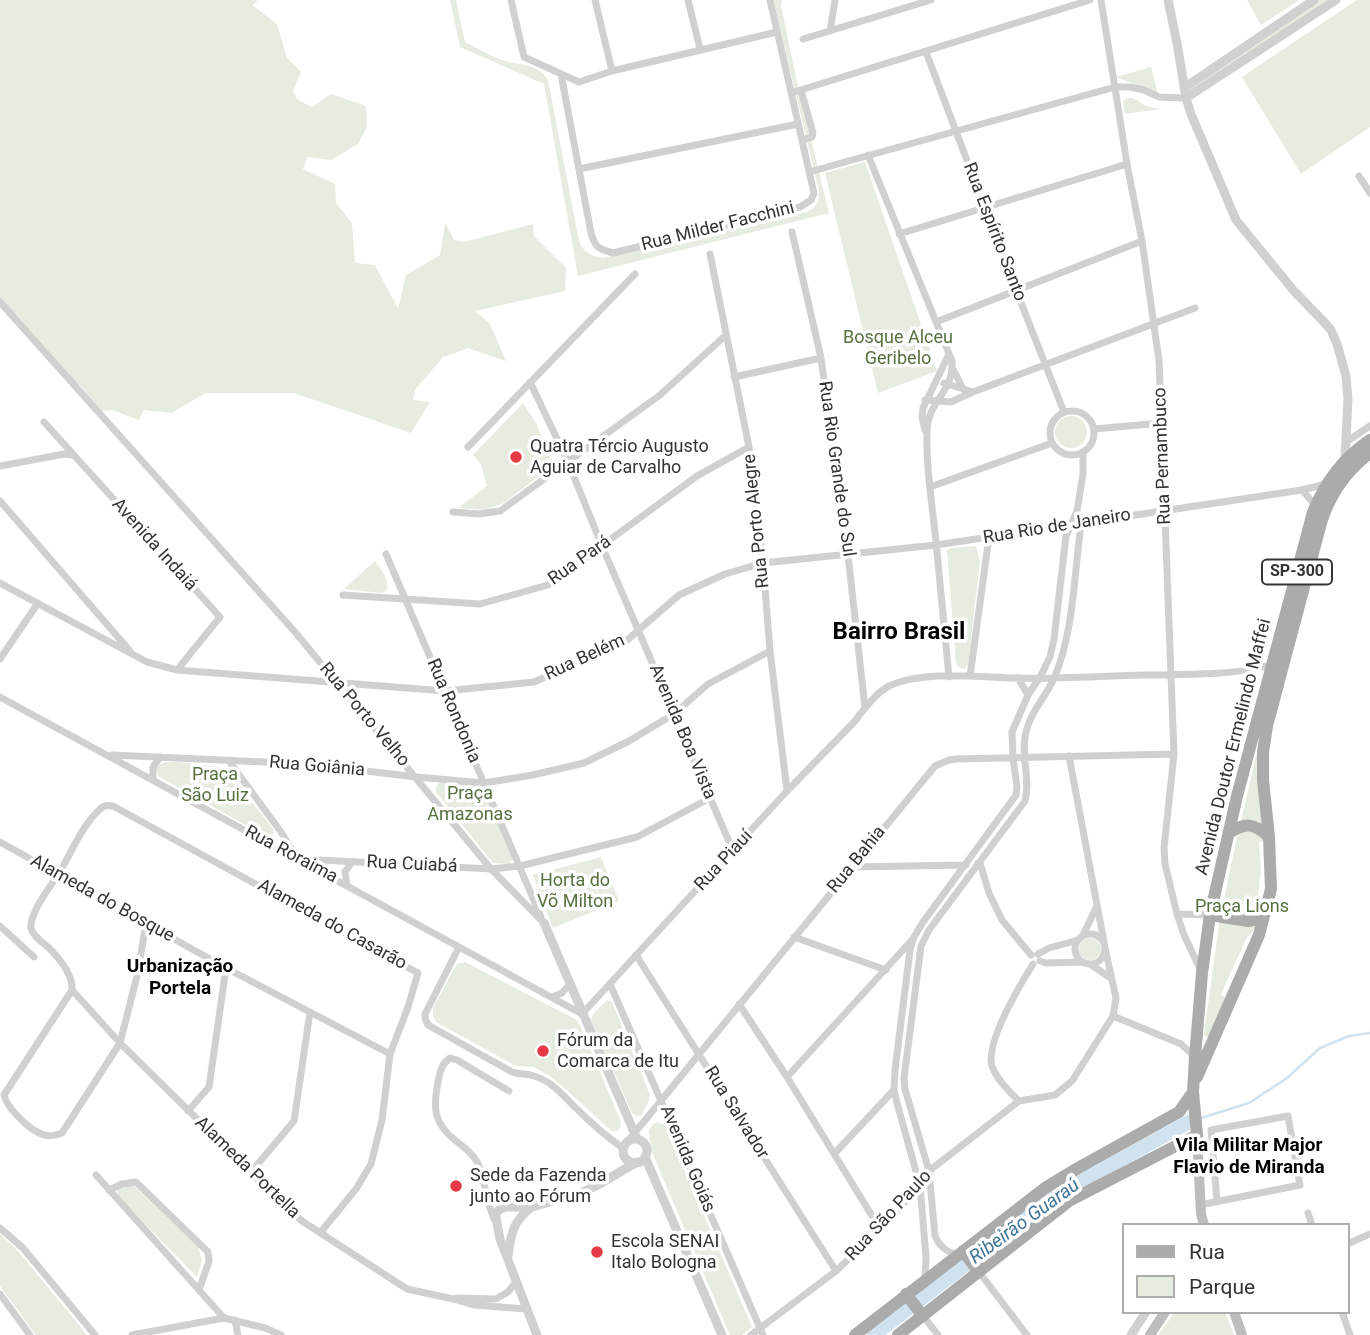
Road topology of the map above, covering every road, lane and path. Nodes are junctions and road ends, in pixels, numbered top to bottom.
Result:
1 (511, 0) edge
2 (595, 0) edge
3 (688, 0) edge
4 (770, 0) edge
5 (835, 0) edge
6 (931, 0) edge
7 (1090, 0) edge
8 (1101, 0) edge
9 (1168, 0) edge
10 (1314, 0) edge
11 (1336, 0) edge
12 (830, 31) junction
13 (777, 32) junction
14 (803, 40) dead end
15 (700, 49) junction
16 (926, 52) junction
17 (612, 71) junction
18 (561, 74) junction
19 (1115, 87) junction
20 (1184, 88) junction
21 (801, 90) junction
22 (791, 93) junction
23 (1173, 98) junction
24 (1186, 98) junction
25 (798, 124) junction
26 (956, 132) junction
27 (802, 140) junction
28 (867, 155) junction
29 (1127, 164) junction
30 (579, 169) junction
31 (809, 172) junction
32 (1359, 176) dead end
33 (1370, 193) edge
34 (985, 208) junction
35 (792, 232) dead end
36 (899, 234) junction
37 (1142, 241) junction
38 (710, 254) dead end
39 (635, 274) dead end
40 (1016, 290) junction
41 (0, 302) edge
42 (1195, 308) dead end
43 (936, 322) junction
44 (1153, 324) junction
45 (726, 334) junction
46 (949, 353) junction
47 (821, 358) junction
48 (1046, 366) junction
49 (953, 369) junction
50 (734, 377) junction
51 (936, 380) junction
52 (530, 382) junction
53 (948, 384) junction
54 (963, 389) junction
55 (973, 392) junction
56 (925, 400) junction
57 (938, 402) junction
58 (1064, 412) junction
59 (44, 422) dead end
60 (1162, 423) junction
61 (1370, 426) edge
62 (1094, 429) junction
63 (927, 434) junction
64 (1370, 440) edge
65 (1346, 442) junction
66 (1052, 443) junction
67 (468, 447) dead end
68 (749, 447) junction
69 (1083, 453) junction
70 (1370, 453) edge
71 (72, 455) junction
72 (1345, 459) junction
73 (568, 462) junction
74 (0, 466) edge
75 (1326, 484) junction
76 (930, 487) junction
77 (1302, 490) junction
78 (0, 501) edge
79 (1316, 506) junction
80 (1077, 511) junction
81 (1165, 511) junction
82 (453, 512) dead end
83 (1080, 523) junction
84 (1070, 525) junction
85 (989, 537) junction
86 (936, 545) junction
87 (602, 546) junction
88 (386, 554) dead end
89 (848, 555) junction
90 (763, 563) junction
91 (0, 583) edge
92 (343, 595) dead end
93 (406, 600) junction
94 (38, 603) junction
95 (638, 631) junction
96 (770, 651) junction
97 (133, 654) junction
98 (0, 659) edge
99 (1272, 665) junction
100 (177, 670) junction
101 (1252, 670) junction
102 (1171, 674) junction
103 (970, 676) junction
104 (949, 677) junction
105 (1040, 677) junction
106 (1055, 677) junction
107 (1018, 678) junction
108 (339, 683) junction
109 (1267, 684) junction
110 (445, 691) junction
111 (1028, 695) junction
112 (0, 697) edge
113 (864, 708) junction
114 (674, 714) junction
115 (1174, 754) junction
116 (108, 755) junction
117 (142, 756) junction
118 (1069, 756) junction
119 (160, 757) junction
120 (1026, 757) junction
121 (1013, 758) junction
122 (229, 761) junction
123 (138, 772) junction
124 (416, 777) junction
125 (153, 780) junction
126 (484, 783) junction
127 (788, 791) junction
128 (710, 798) junction
129 (1229, 833) junction
130 (1269, 837) junction
131 (0, 842) edge
132 (733, 851) junction
133 (299, 859) junction
134 (352, 862) junction
135 (980, 863) junction
136 (965, 865) junction
137 (520, 866) junction
138 (851, 867) junction
139 (491, 869) junction
140 (59, 874) junction
141 (346, 885) junction
142 (1216, 889) junction
143 (1097, 904) junction
144 (1266, 912) junction
145 (1177, 914) junction
146 (1210, 915) junction
147 (1233, 918) junction
148 (146, 923) junction
149 (544, 923) junction
150 (0, 926) edge
151 (794, 937) junction
152 (914, 937) junction
153 (1080, 938) junction
154 (1104, 945) junction
155 (459, 947) junction
156 (636, 955) junction
157 (34, 957) dead end
158 (1036, 958) junction
159 (908, 961) junction
160 (919, 962) junction
161 (892, 963) junction
162 (1086, 963) junction
163 (226, 968) junction
164 (886, 970) junction
165 (1202, 973) junction
166 (1112, 979) junction
167 (570, 984) junction
168 (610, 984) junction
169 (72, 990) junction
170 (551, 997) junction
171 (739, 1004) junction
172 (310, 1012) junction
173 (582, 1014) junction
174 (1113, 1016) junction
175 (1197, 1032) junction
176 (120, 1043) junction
177 (1181, 1044) junction
178 (390, 1054) junction
179 (698, 1054) junction
180 (1195, 1057) junction
181 (787, 1077) junction
182 (894, 1078) junction
183 (904, 1078) junction
184 (1193, 1089) junction
185 (894, 1090) junction
186 (509, 1091) dead end
187 (661, 1099) junction
188 (907, 1099) junction
189 (1019, 1101) junction
190 (897, 1103) junction
191 (188, 1111) junction
192 (1180, 1112) junction
193 (629, 1119) junction
194 (1195, 1122) junction
195 (629, 1143) junction
196 (834, 1154) junction
197 (641, 1160) junction
198 (929, 1171) junction
199 (251, 1172) junction
200 (96, 1175) dead end
201 (614, 1175) junction
202 (920, 1186) junction
203 (109, 1190) junction
204 (1217, 1201) junction
205 (1200, 1205) junction
206 (511, 1207) junction
207 (532, 1207) junction
208 (1308, 1213) dead end
209 (516, 1222) junction
210 (1204, 1223) edge
211 (1311, 1223) edge
212 (497, 1224) junction
213 (0, 1228) edge
214 (880, 1229) junction
215 (320, 1233) junction
216 (1370, 1234) edge
217 (1349, 1243) edge
218 (508, 1258) junction
219 (968, 1260) junction
220 (836, 1271) junction
221 (925, 1279) junction
222 (516, 1282) junction
223 (199, 1290) junction
224 (0, 1294) edge
225 (453, 1298) junction
226 (914, 1305) junction
227 (526, 1309) junction
228 (1145, 1314) edge
229 (1164, 1314) edge
230 (1235, 1314) edge
231 (1343, 1314) edge
232 (224, 1318) junction
233 (235, 1320) junction
234 (1140, 1322) junction
235 (762, 1331) edge
236 (30, 1335) edge
237 (95, 1335) edge
238 (132, 1335) edge
239 (238, 1335) edge
240 (281, 1335) edge
241 (537, 1335) edge
242 (722, 1335) edge
243 (751, 1335) edge
244 (855, 1335) edge
245 (898, 1335) edge
246 (937, 1335) edge
247 (1027, 1335) edge
248 (1131, 1335) edge
249 (1150, 1335) edge
250 (1242, 1335) edge
251 (1350, 1335) edge

1 - 18 street
2 - 17 street
3 - 15 street
4 - 13 street, Rua Milder Facchini
5 - 12 street
6 - 12 street
7 - 16 street
8 - 19 street, Rua Pernambuco
9 - 20 street
10 - 20 street
11 - 24 street
12 - 14 street
13 - 15 street
13 - 22 street, Rua Milder Facchini
15 - 17 street
16 - 21 street
16 - 26 street, Rua Espírito Santo
17 - 18 street
18 - 30 street, Rua Milder Facchini
19 - 23 street
19 - 26 street
19 - 29 street, Rua Pernambuco
20 - 23 street
20 - 24 street
21 - 22 street
21 - 27 street
22 - 25 street, Rua Milder Facchini
23 - 24 street
24 - 65 street
25 - 27 street, Rua Milder Facchini
25 - 30 street
26 - 28 street
26 - 34 street, Rua Espírito Santo
27 - 31 street, Rua Milder Facchini
28 - 31 street
28 - 36 street
29 - 34 street
29 - 37 street, Rua Pernambuco
30 - 31 street, Rua Milder Facchini
32 - 33 street
34 - 36 street
34 - 40 street, Rua Espírito Santo
35 - 47 street, Rua Rio Grande do Sul
36 - 43 street
37 - 40 street
37 - 44 street, Rua Pernambuco
38 - 45 street, Rua Porto Alegre
39 - 52 street
40 - 43 street
40 - 48 street, Rua Espírito Santo
41 - 108 street, Rua Porto Velho
42 - 44 street
43 - 46 street
44 - 48 street
44 - 60 street, Rua Pernambuco
45 - 50 street, Rua Porto Alegre
45 - 73 street
46 - 49 street
46 - 51 street
47 - 50 street
47 - 89 street, Rua Rio Grande do Sul
48 - 55 street
48 - 58 street, Rua Espírito Santo
49 - 53 street
49 - 54 street
50 - 68 street, Rua Porto Alegre
51 - 53 street
51 - 56 street
52 - 67 street
52 - 73 street, Avenida Boa Vista
53 - 54 street
53 - 57 street
54 - 55 street
55 - 57 street
56 - 57 street
56 - 63 street
57 - 63 street
58 - 62 street
58 - 66 street
59 - 71 street, Avenida Indaiá
60 - 62 street
60 - 81 street, Rua Pernambuco
61 - 65 street
62 - 69 street
63 - 76 street
64 - 72 main road, Avenida Doutor Ermelindo Maffei / SP-300
65 - 72 street
66 - 69 street
66 - 76 street
68 - 87 street, Rua Pará
68 - 90 street, Rua Porto Alegre
69 - 80 street
70 - 130 main road, Avenida Doutor Ermelindo Maffei / SP-300
71 - 74 street
71 - 100 street, Avenida Indaiá
72 - 75 main road, Avenida Doutor Ermelindo Maffei / SP-300
73 - 82 street
73 - 87 street, Avenida Boa Vista
75 - 77 street, Rua Rio de Janeiro
75 - 79 main road, Avenida Doutor Ermelindo Maffei / SP-300
76 - 86 street
77 - 79 street
77 - 81 street, Rua Rio de Janeiro
78 - 97 street
79 - 99 main road, Avenida Doutor Ermelindo Maffei / SP-300
80 - 83 street
80 - 84 street
81 - 83 street, Rua Rio de Janeiro
81 - 102 street, Rua Pernambuco
83 - 84 street, Rua Rio de Janeiro
83 - 106 street
84 - 85 street, Rua Rio de Janeiro
84 - 105 street
85 - 86 street, Rua Rio de Janeiro
85 - 103 street
86 - 89 street, Rua Belém
86 - 104 street
87 - 93 street, Rua Pará
87 - 95 street, Avenida Boa Vista
88 - 93 street, Rua Rondonia
89 - 90 street, Rua Belém
89 - 113 street, Rua Rio Grande do Sul
90 - 95 street, Rua Belém
90 - 96 street, Rua Porto Alegre
91 - 94 street, Rua Belém
92 - 93 street, Rua Pará
93 - 110 street, Rua Rondonia
94 - 97 street, Rua Belém
94 - 98 street
95 - 110 street, Rua Belém
95 - 114 street, Avenida Boa Vista
96 - 114 street, Rua Goiânia
96 - 127 street, Rua Porto Alegre
97 - 100 street, Rua Belém
99 - 101 street, Rua Piauí
99 - 109 main road, Avenida Doutor Ermelindo Maffei / SP-300
100 - 108 street, Rua Belém
101 - 102 street, Rua Piauí
101 - 109 street
102 - 106 street, Rua Piauí
102 - 115 street, Rua Pernambuco
103 - 104 street, Rua Piauí
103 - 107 street, Rua Piauí
104 - 113 street, Rua Piauí
105 - 106 street, Rua Piauí
105 - 107 street, Rua Piauí
105 - 111 street
106 - 120 street
107 - 111 street
108 - 110 street, Rua Belém
108 - 124 street, Rua Porto Velho
109 - 129 main road, Avenida Doutor Ermelindo Maffei / SP-300
110 - 126 street, Rua Rondonia
111 - 121 street
112 - 116 street, Rua Roraima
113 - 127 street, Rua Piauí
114 - 126 street, Rua Goiânia
114 - 128 street, Avenida Boa Vista
115 - 118 street, Rua Bahia
115 - 145 street, Rua Pernambuco
116 - 117 street, Rua Goiânia
116 - 123 street, Rua Roraima
117 - 119 street, Rua Goiânia
117 - 123 street
118 - 120 street, Rua Bahia
118 - 143 street
119 - 122 street, Rua Goiânia
119 - 125 street
120 - 121 street, Rua Bahia
120 - 135 street
121 - 136 street
121 - 138 street, Rua Bahia
122 - 124 street, Rua Goiânia
122 - 133 street
123 - 125 street, Rua Roraima
124 - 126 street, Rua Goiânia
124 - 139 street, Rua Porto Velho
125 - 133 street, Rua Roraima
126 - 137 street, Rua Rondonia
127 - 132 street, Rua Piauí
128 - 132 street, Avenida Boa Vista
128 - 137 street, Rua Cuiabá
129 - 130 main road
129 - 142 main road, Avenida Doutor Ermelindo Maffei / SP-300
130 - 144 main road, Avenida Doutor Ermelindo Maffei / SP-300
131 - 140 street, Alameda do Bosque
132 - 156 street, Rua Piauí
133 - 134 street, Rua Cuiabá
133 - 141 street, Rua Roraima
134 - 139 street, Rua Cuiabá
134 - 141 street
135 - 136 street
135 - 158 street
135 - 160 street
136 - 138 street
136 - 152 street
137 - 139 street, Rua Cuiabá
137 - 149 street, Rua Rondonia
138 - 151 street, Rua Bahia
139 - 149 street, Rua Porto Velho
140 - 148 street, Alameda do Bosque
140 - 169 street, Alameda Portella
140 - 178 street, Alameda do Casarão
141 - 155 street, Rua Roraima
142 - 146 main road, Avenida Doutor Ermelindo Maffei / SP-300
142 - 147 main road
143 - 153 street
143 - 154 street
144 - 147 main road
144 - 184 main road, Avenida Doutor Ermelindo Maffei / SP-300
145 - 146 street
145 - 165 street, Rua Pernambuco
146 - 147 main road
146 - 165 main road, Avenida Doutor Ermelindo Maffei / SP-300
148 - 163 street, Alameda do Bosque
148 - 176 street
149 - 167 street, Rua Rondonia
150 - 157 street
151 - 164 street
151 - 171 street, Rua Bahia
152 - 159 street
152 - 161 street
153 - 154 street
153 - 158 street
153 - 162 street
154 - 162 street
154 - 166 street
155 - 170 street, Rua Roraima
155 - 195 street
156 - 168 street, Rua Piauí
156 - 179 street, Rua Salvador
158 - 162 street
158 - 189 street
159 - 160 street
159 - 161 street
159 - 182 street
160 - 183 street
161 - 164 street
162 - 166 street
163 - 172 street, Alameda do Bosque
163 - 191 street
164 - 181 street
165 - 175 main road, Avenida Doutor Ermelindo Maffei / SP-300
166 - 174 street
167 - 170 street
167 - 173 street
168 - 173 street, Rua Piauí
168 - 187 street, Avenida Goiás
169 - 176 street, Alameda Portella
169 - 176 street
170 - 173 street, Rua Roraima
171 - 179 street, Rua Bahia
171 - 181 street
172 - 178 street, Alameda do Bosque
172 - 199 street
173 - 193 street
174 - 177 street
174 - 189 street, Rua São Paulo
175 - 177 street
175 - 180 main road, Avenida Doutor Ermelindo Maffei / SP-300
176 - 191 street, Alameda Portella
177 - 180 street
178 - 215 street, Alameda do Casarão
179 - 187 street, Rua Bahia
179 - 220 street, Rua Salvador
180 - 184 main road, Avenida Doutor Ermelindo Maffei / SP-300
181 - 196 street
182 - 183 street
182 - 185 street
183 - 188 street
184 - 192 main road, SP-300
184 - 194 main road, Avenida Doutor Ermelindo Maffei
185 - 190 street
185 - 196 street
186 - 212 street
187 - 195 street, Rua Bahia
187 - 235 street, Avenida Goiás
188 - 190 street
188 - 198 street
189 - 198 street, Rua São Paulo
190 - 202 street
191 - 199 street, Alameda Portella
192 - 194 main road
192 - 219 main road, SP-300
193 - 195 street
193 - 195 street
194 - 205 main road
194 - 219 main road, SP-300
195 - 197 street
195 - 197 street
195 - 201 street
196 - 214 street
197 - 201 street
197 - 242 street
198 - 202 street, Rua São Paulo
198 - 219 street
199 - 215 street, Alameda Portella
200 - 203 street
201 - 207 street
202 - 214 street, Rua São Paulo
202 - 221 street
203 - 223 street
203 - 223 street
204 - 204 street
204 - 205 street
205 - 210 main road
206 - 207 street
206 - 209 street
206 - 212 street
207 - 209 street
208 - 211 street
209 - 212 street
209 - 218 street
212 - 218 street
213 - 237 street
214 - 220 street, Rua São Paulo
215 - 225 street, Alameda Portella
216 - 217 street
218 - 222 street
219 - 221 main road, SP-300
219 - 226 main road, SP-300
219 - 247 street
220 - 235 street, Rua São Paulo
221 - 226 main road, SP-300
222 - 225 street, Alameda Portella
222 - 227 street
223 - 232 street
224 - 236 street
225 - 227 street, Alameda Portella
226 - 244 main road, SP-300
226 - 245 main road, SP-300
226 - 246 street
227 - 241 street
228 - 234 street
229 - 249 main road
230 - 250 main road
231 - 251 street
232 - 233 street
232 - 238 street
233 - 239 street
233 - 240 street
234 - 248 street
234 - 249 street
235 - 243 street, Rua São Paulo

